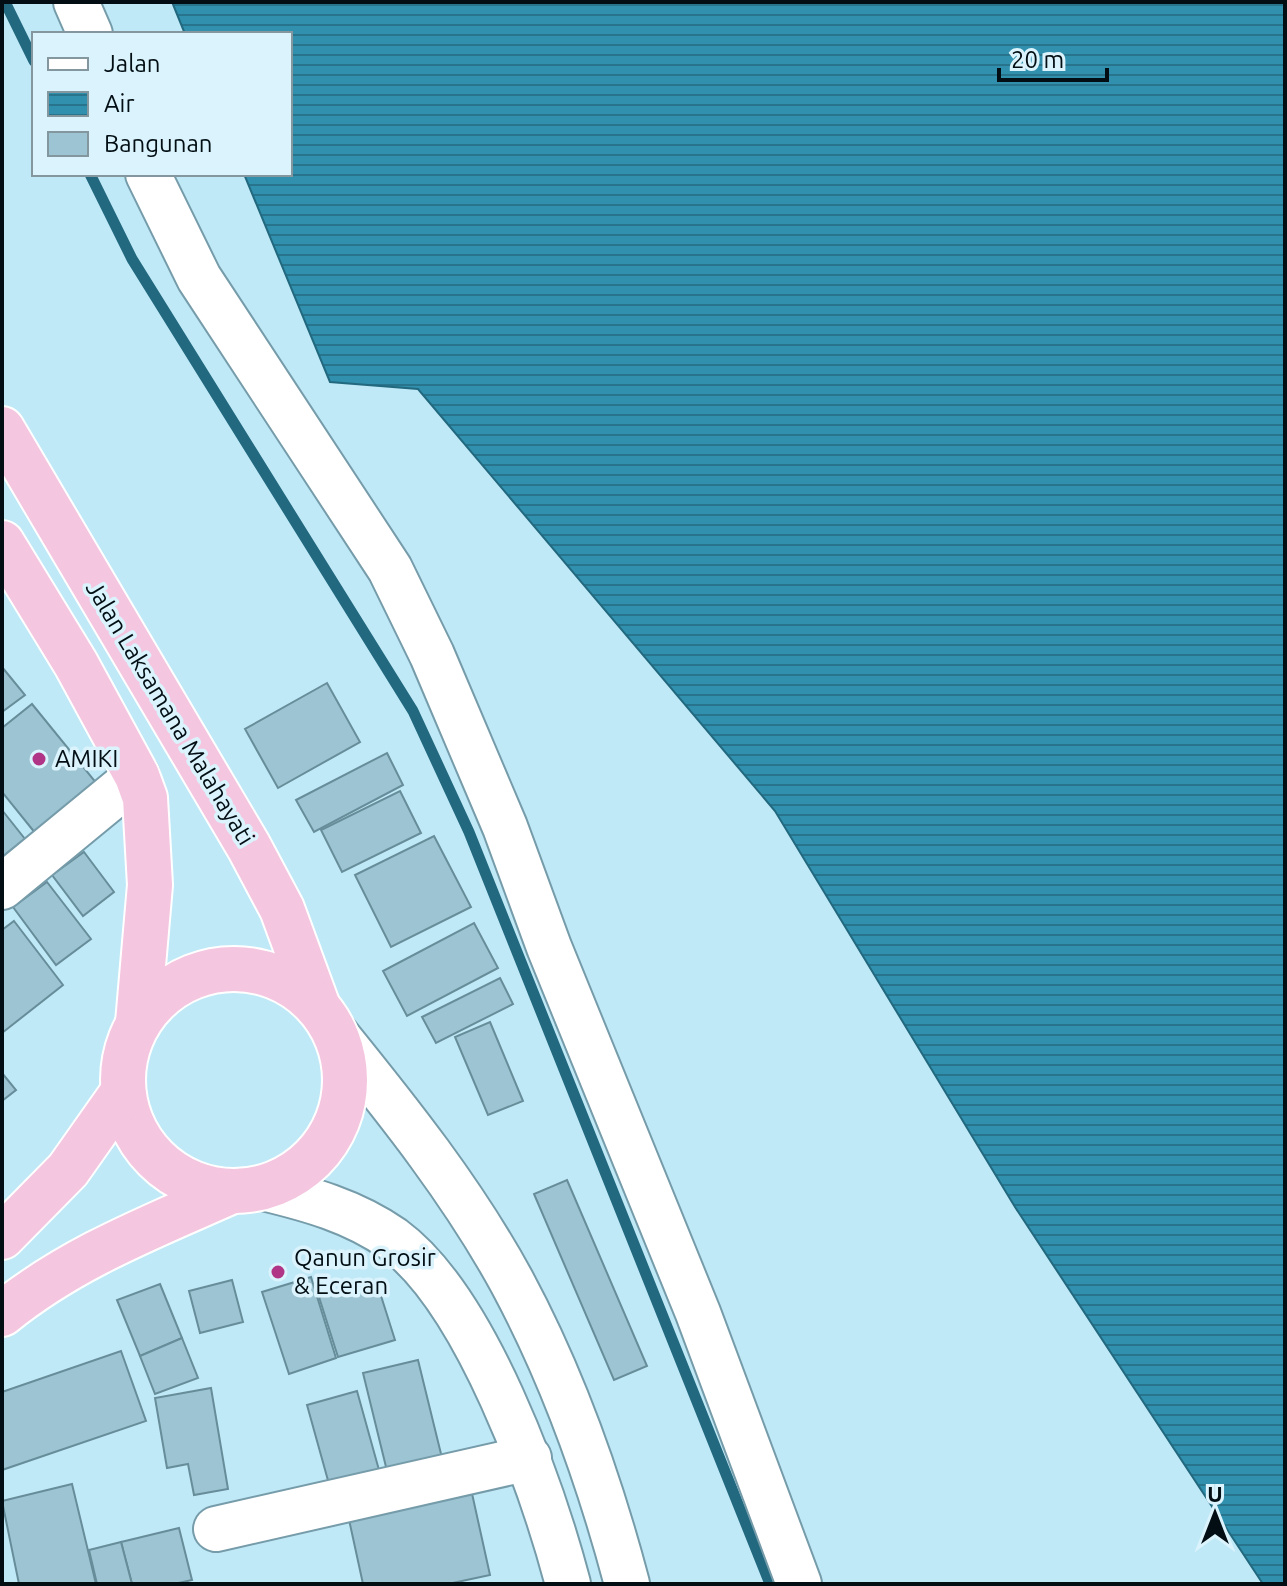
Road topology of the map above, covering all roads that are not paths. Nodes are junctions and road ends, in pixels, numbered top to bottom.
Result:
1 (76, 2) edge
2 (89, 32) edge
3 (149, 176) edge
4 (2, 429) edge
5 (5, 556) edge
6 (137, 776) junction
7 (2, 887) edge
8 (326, 1020) junction
9 (138, 1023) junction
10 (123, 1092) junction
11 (246, 1190) junction
12 (2, 1237) edge
13 (2, 1314) edge
14 (529, 1458) junction
15 (216, 1529) dead end
16 (568, 1584) edge
17 (627, 1584) edge
18 (799, 1584) edge

1 - 2 street
3 - 18 street
4 - 8 highway, Jalan Laksamana Malahayati
5 - 6 highway
6 - 7 street
6 - 9 highway
8 - 9 highway
8 - 11 highway
8 - 17 street
9 - 10 highway
10 - 11 highway
10 - 12 highway
11 - 13 highway
11 - 14 street
14 - 15 street
14 - 16 street

